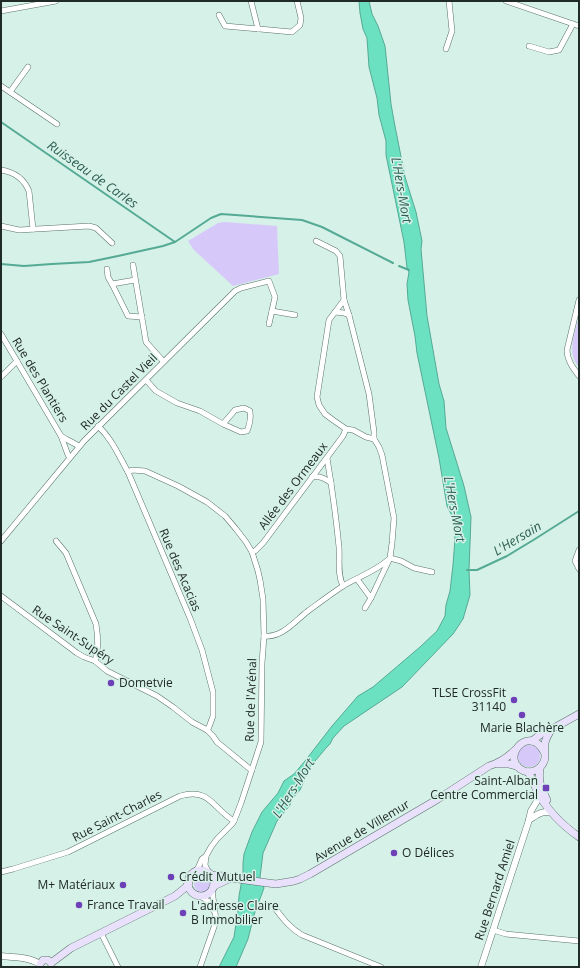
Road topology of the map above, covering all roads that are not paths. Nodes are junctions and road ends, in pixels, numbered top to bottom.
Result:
1 (56, 1) edge
2 (251, 1) edge
3 (297, 1) edge
4 (449, 1) edge
5 (506, 1) edge
6 (1, 10) edge
7 (219, 15) dead end
8 (576, 25) edge
9 (258, 29) junction
10 (529, 46) dead end
11 (446, 49) dead end
12 (28, 67) dead end
13 (1, 86) edge
14 (10, 92) junction
15 (57, 124) dead end
16 (1, 170) edge
17 (1, 226) edge
18 (33, 229) junction
19 (316, 241) dead end
20 (112, 243) dead end
21 (132, 265) dead end
22 (106, 269) dead end
23 (135, 280) junction
24 (112, 284) junction
25 (344, 300) junction
26 (579, 300) edge
27 (272, 311) junction
28 (335, 312) junction
29 (295, 314) dead end
30 (349, 315) junction
31 (142, 317) junction
32 (269, 324) dead end
33 (1, 334) edge
34 (17, 361) junction
35 (163, 361) junction
36 (579, 376) edge
37 (1, 377) edge
38 (146, 380) junction
39 (223, 424) junction
40 (98, 426) junction
41 (346, 429) junction
42 (61, 436) junction
43 (374, 439) junction
44 (79, 446) junction
45 (70, 457) junction
46 (327, 458) junction
47 (128, 472) junction
48 (312, 477) junction
49 (331, 483) junction
50 (1, 541) edge
51 (56, 541) dead end
52 (579, 550) edge
53 (252, 552) junction
54 (390, 558) junction
55 (579, 569) edge
56 (432, 572) dead end
57 (358, 579) junction
58 (343, 586) junction
59 (1, 596) edge
60 (371, 598) junction
61 (365, 608) dead end
62 (264, 636) junction
63 (95, 661) junction
64 (579, 714) edge
65 (552, 729) junction
66 (207, 730) junction
67 (532, 741) junction
68 (515, 750) junction
69 (544, 752) junction
70 (495, 764) junction
71 (517, 766) junction
72 (540, 768) junction
73 (252, 770) junction
74 (528, 772) junction
75 (538, 791) junction
76 (554, 816) junction
77 (529, 820) junction
78 (234, 821) junction
79 (579, 837) edge
80 (206, 856) junction
81 (1, 872) edge
82 (195, 872) junction
83 (210, 874) junction
84 (231, 878) junction
85 (189, 882) junction
86 (213, 888) junction
87 (175, 896) junction
88 (198, 896) junction
89 (275, 908) dead end
90 (214, 912) junction
91 (494, 930) junction
92 (101, 933) junction
93 (579, 941) edge
94 (1, 956) edge
95 (40, 965) edge
96 (52, 965) edge
97 (118, 967) edge
98 (200, 967) edge
99 (381, 967) edge
100 (481, 967) edge

1 - 6 street
2 - 9 street
3 - 9 street
4 - 11 street
5 - 8 street
7 - 9 street
8 - 10 street
12 - 14 street
13 - 14 street
14 - 15 street
16 - 18 street
17 - 18 street
18 - 20 street
19 - 25 street
21 - 23 street
22 - 24 street
23 - 24 street
23 - 31 street
24 - 31 street
25 - 28 street
25 - 30 street
26 - 36 street
27 - 29 street
27 - 32 street
27 - 35 street, Rue du Castel Vieil
28 - 30 street
28 - 41 street
30 - 43 street
31 - 35 street
33 - 34 street, Rue des Plantiers
34 - 37 street
34 - 42 street, Rue des Plantiers
35 - 38 street, Rue du Castel Vieil
38 - 39 street
38 - 40 street, Rue du Castel Vieil
39 - 39 street
40 - 44 street, Rue du Castel Vieil
40 - 47 street, Rue des Acacias
41 - 43 street
41 - 46 street, Allée des Ormeaux
42 - 44 street, Rue des Plantiers
42 - 45 street, Rue des Plantiers
43 - 54 street
44 - 45 street, Rue du Castel Vieil
45 - 50 street, Rue du Castel Vieil
46 - 48 street, Allée des Ormeaux
46 - 49 street
47 - 53 street, Rue de l'Arénal
47 - 66 street, Rue des Acacias
48 - 49 street
48 - 53 street, Allée des Ormeaux
49 - 58 street
51 - 63 street
52 - 55 street
53 - 62 street, Rue de l'Arénal
54 - 56 street
54 - 57 street
54 - 60 street
57 - 58 street
57 - 60 street
58 - 62 street
59 - 63 street, Rue Saint-Supéry
60 - 61 street
62 - 73 street, Rue de l'Arénal
63 - 66 street, Rue Saint-Supéry
64 - 65 main road
65 - 67 main road
65 - 69 main road
66 - 73 street, Rue Saint-Supéry
67 - 68 main road
67 - 69 main road
68 - 70 main road, Avenue de Villemur
68 - 71 main road
69 - 72 main road
70 - 71 main road
70 - 84 main road, Avenue de Villemur
71 - 74 main road
72 - 74 main road
72 - 76 main road
73 - 78 street, Rue de l'Arénal
74 - 75 main road
75 - 76 main road
75 - 77 street, Rue Bernard Amiel
76 - 77 street
76 - 79 main road
77 - 91 street, Rue Bernard Amiel
78 - 80 street, Rue de l'Arénal
78 - 81 street, Rue Saint-Charles
80 - 82 street, Rue de l'Arénal
80 - 83 street
82 - 83 main road
82 - 85 main road
83 - 84 main road, Avenue de Villemur
83 - 86 main road
84 - 86 main road
85 - 87 main road
85 - 88 main road
86 - 88 main road
86 - 90 street
87 - 88 main road
87 - 92 main road
88 - 90 street
89 - 99 street
90 - 98 street
91 - 93 street
91 - 100 street, Rue Bernard Amiel
92 - 96 main road
92 - 97 street
94 - 95 street
95 - 96 main road

